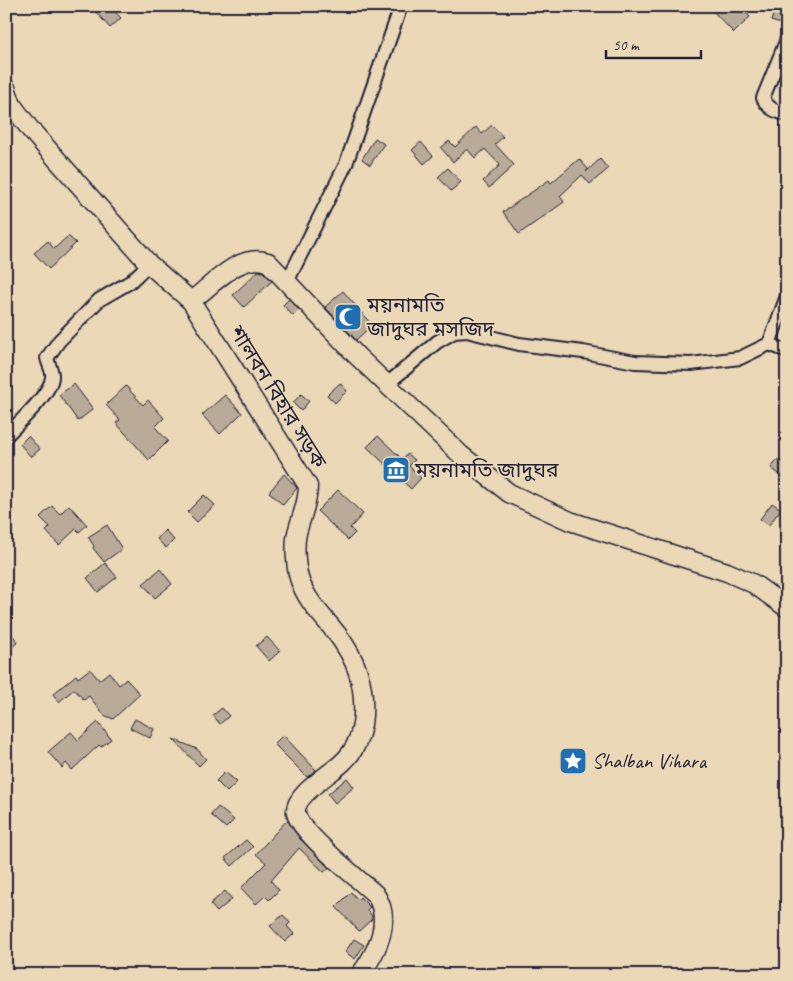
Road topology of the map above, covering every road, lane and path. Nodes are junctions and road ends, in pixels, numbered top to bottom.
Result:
1 (402, 6) edge
2 (787, 39) edge
3 (6, 88) edge
4 (787, 115) edge
5 (149, 264) junction
6 (288, 280) junction
7 (787, 296) edge
8 (191, 301) junction
9 (769, 344) junction
10 (787, 351) edge
11 (387, 384) junction
12 (6, 436) edge
13 (787, 608) edge
14 (360, 975) edge

1 - 6 street
2 - 4 street
3 - 5 main road
5 - 8 main road
5 - 12 street
6 - 8 main road
6 - 11 main road
7 - 9 street
8 - 14 main road, শালবন বিহার সড়ক
9 - 10 street
9 - 11 street
11 - 13 main road

